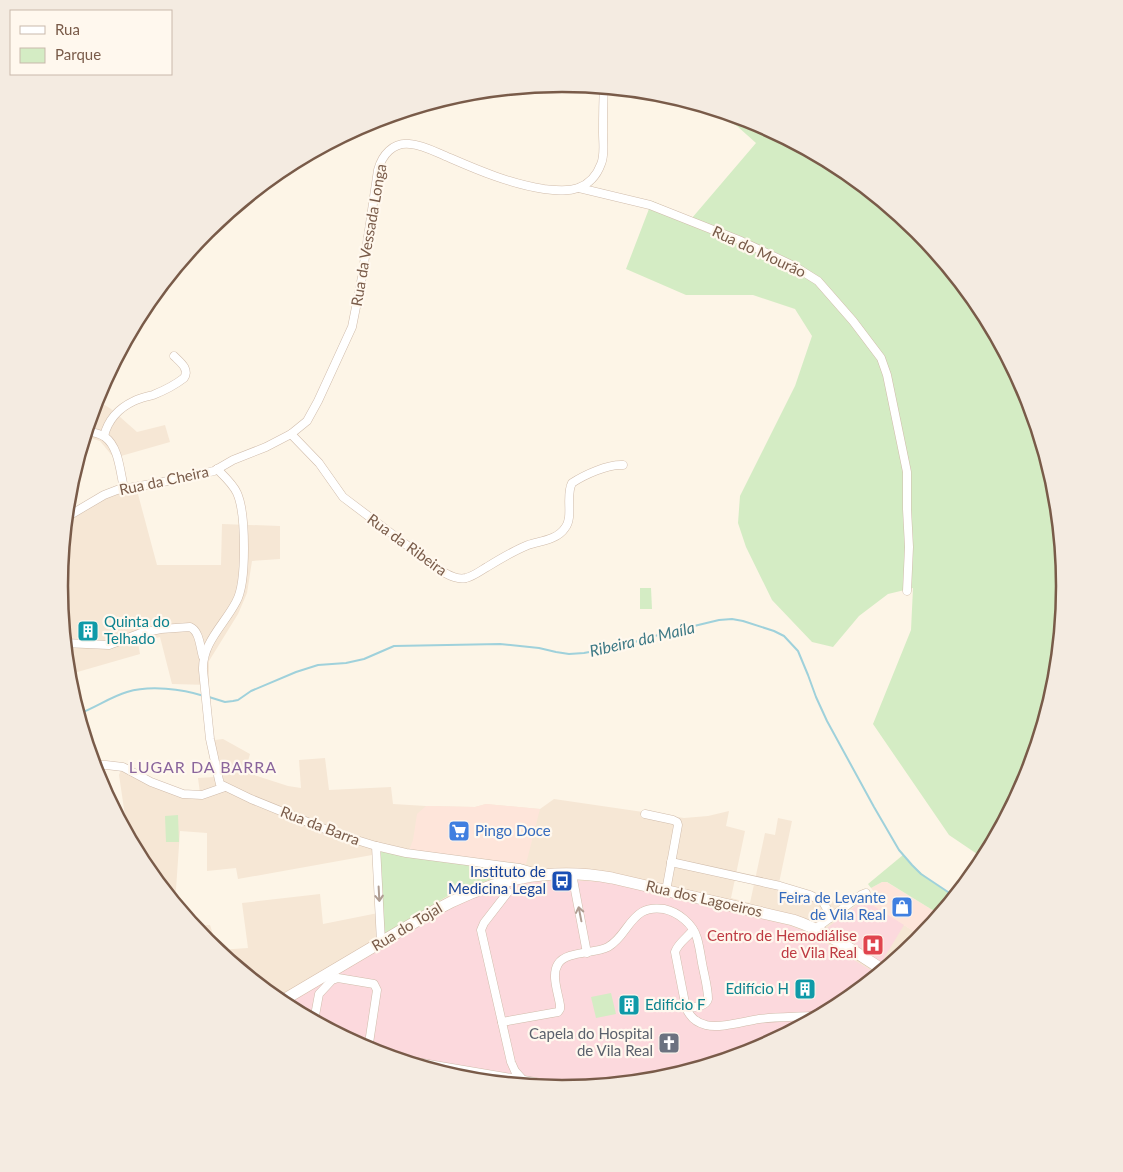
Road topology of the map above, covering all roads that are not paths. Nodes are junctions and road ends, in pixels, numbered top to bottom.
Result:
1 (604, 94) edge
2 (580, 188) junction
3 (174, 356) dead end
4 (92, 432) edge
5 (291, 434) junction
6 (104, 436) junction
7 (623, 465) dead end
8 (217, 469) junction
9 (124, 488) junction
10 (73, 513) edge
11 (907, 591) dead end
12 (71, 643) edge
13 (203, 660) junction
14 (101, 765) edge
15 (225, 787) junction
16 (645, 814) dead end
17 (376, 846) junction
18 (671, 862) junction
19 (508, 866) junction
20 (572, 874) junction
21 (543, 875) junction
22 (508, 885) junction
23 (666, 890) junction
24 (866, 893) dead end
25 (830, 918) junction
26 (815, 929) junction
27 (693, 930) junction
28 (381, 942) junction
29 (587, 953) junction
30 (876, 966) edge
31 (288, 997) edge
32 (686, 1008) junction
33 (315, 1015) edge
34 (804, 1016) edge
35 (502, 1022) junction
36 (369, 1041) edge
37 (457, 1069) edge
38 (500, 1076) edge
39 (521, 1078) edge

1 - 2 street
2 - 5 street, Rua da Vessada Longa
2 - 11 street, Rua do Mourão
3 - 6 street
4 - 6 street
5 - 7 street, Rua da Ribeira
5 - 8 street, Rua da Cheira
6 - 9 street
8 - 9 street, Rua da Cheira
8 - 13 street
9 - 10 street, Rua da Cheira
12 - 13 street
13 - 15 street
14 - 15 street
15 - 17 street, Rua da Barra
16 - 18 street
17 - 19 street, Rua da Barra
17 -> 28 street
18 - 23 street
18 - 25 street
19 - 21 street, Rua da Barra
19 - 22 street
20 - 21 main road, Rua dos Lagoeiros
20 - 23 main road, Rua dos Lagoeiros
29 -> 20 street
21 - 22 main road, Rua do Tojal
22 - 28 main road, Rua do Tojal
22 - 35 street
23 - 26 main road, Rua dos Lagoeiros
24 - 25 street
25 - 26 street
26 - 30 main road, Rua dos Lagoeiros
27 - 29 street
27 - 32 street
27 - 32 street
28 - 31 main road, Rua do Tojal
29 - 35 street
32 - 34 street
33 - 36 street
35 - 39 street
37 - 38 street

